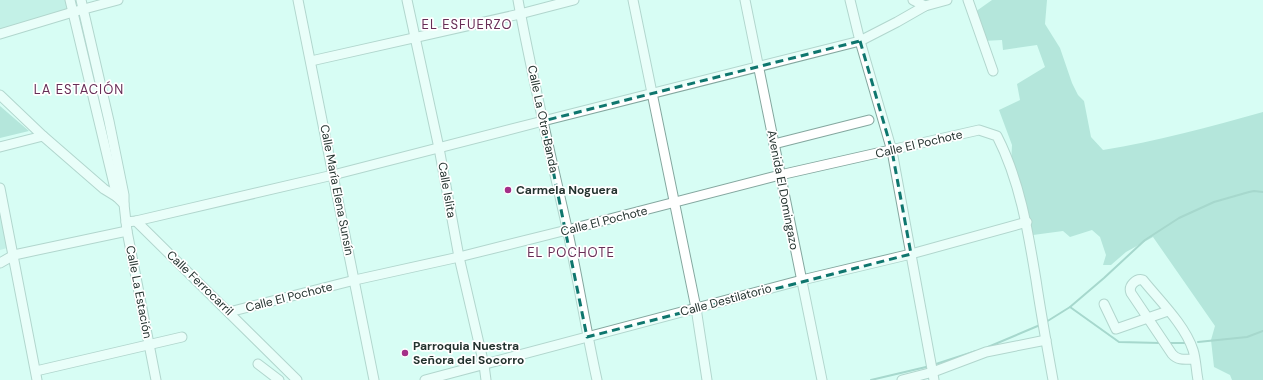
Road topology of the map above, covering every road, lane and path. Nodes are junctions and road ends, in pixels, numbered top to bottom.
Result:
1 (70, 0) edge
2 (118, 0) edge
3 (298, 0) edge
4 (407, 0) edge
5 (518, 0) edge
6 (574, 0) edge
7 (633, 0) edge
8 (745, 0) edge
9 (850, 0) edge
10 (913, 0) edge
11 (947, 0) edge
12 (968, 0) edge
13 (82, 5) edge
14 (925, 6) junction
15 (73, 12) junction
16 (520, 14) junction
17 (0, 34) edge
18 (415, 38) junction
19 (860, 42) junction
20 (311, 61) junction
21 (96, 63) junction
22 (86, 66) junction
23 (758, 66) junction
24 (993, 72) dead end
25 (652, 94) junction
26 (0, 95) edge
27 (869, 120) dead end
28 (109, 121) junction
29 (543, 121) junction
30 (100, 123) junction
31 (43, 136) junction
32 (774, 144) junction
33 (0, 147) edge
34 (439, 148) junction
35 (892, 151) junction
36 (780, 175) junction
37 (333, 176) junction
38 (0, 188) edge
39 (122, 198) junction
40 (674, 203) junction
41 (136, 221) junction
42 (1027, 222) junction
43 (126, 227) junction
44 (567, 230) junction
45 (912, 254) junction
46 (14, 255) junction
47 (459, 257) junction
48 (0, 263) edge
49 (355, 280) junction
50 (802, 280) junction
51 (1104, 304) dead end
52 (696, 308) junction
53 (1168, 311) junction
54 (230, 312) junction
55 (1148, 318) junction
56 (587, 337) junction
57 (182, 338) dead end
58 (1046, 340) junction
59 (150, 346) junction
60 (1194, 359) junction
61 (258, 364) dead end
62 (484, 365) junction
63 (36, 376) edge
64 (934, 376) edge
65 (296, 379) edge
66 (156, 380) edge
67 (279, 380) edge
68 (374, 380) edge
69 (424, 380) edge
70 (486, 380) edge
71 (597, 380) edge
72 (707, 380) edge
73 (822, 380) edge
74 (902, 380) edge
75 (1053, 380) edge
76 (1198, 380) edge

1 - 15 street, Calle La Estación
2 - 13 street
3 - 20 street, Calle María Elena Sunsín
4 - 18 street, Calle Islita
5 - 16 street, Calle La Otra Banda
6 - 16 street
7 - 25 street
8 - 23 street, Avenida El Domingazo
9 - 19 street
10 - 14 street
11 - 14 street
12 - 24 street
13 - 15 street
13 - 21 street, Calle La Estación
14 - 19 street
15 - 17 street
15 - 22 street, Calle La Estación
16 - 18 street
16 - 29 street, Calle La Otra Banda
18 - 20 street
18 - 34 street, Calle Islita
19 - 23 street
19 - 35 street
20 - 37 street, Calle María Elena Sunsín
21 - 22 street
21 - 28 street, Calle La Estación
22 - 30 street, Calle La Estación
23 - 25 street
23 - 32 street, Avenida El Domingazo
25 - 29 street
25 - 40 street
26 - 31 street
27 - 32 street
28 - 30 street
28 - 39 street, Calle La Estación
29 - 34 street
29 - 44 street, Calle La Otra Banda
30 - 39 street, Calle La Estación
31 - 33 street
31 - 39 street
32 - 36 street, Avenida El Domingazo
34 - 37 street
34 - 47 street, Calle Islita
35 - 36 street, Calle El Pochote
35 - 42 street, Calle El Pochote
35 - 45 street
36 - 40 street, Calle El Pochote
36 - 50 street, Avenida El Domingazo
37 - 41 street
37 - 49 street, Calle María Elena Sunsín
38 - 46 street
39 - 43 street, Calle La Estación
40 - 44 street, Calle El Pochote
40 - 52 street
41 - 43 street
41 - 54 street, Calle Ferrocarril
42 - 45 street, Calle Destilatorio
42 - 58 street
43 - 46 street
43 - 59 street, Calle La Estación
44 - 47 street, Calle El Pochote
44 - 56 street, Calle La Otra Banda
45 - 50 street, Calle Destilatorio
45 - 64 street
46 - 48 street
46 - 63 street
47 - 49 street, Calle El Pochote
47 - 62 street, Calle Islita
49 - 54 street, Calle El Pochote
49 - 68 street, Calle María Elena Sunsín
50 - 52 street, Calle Destilatorio
50 - 73 street, Avenida El Domingazo
51 - 55 street
52 - 56 street, Calle Destilatorio
52 - 72 street
53 - 55 street
53 - 55 street
53 - 60 street
54 - 65 street, Calle Ferrocarril
55 - 60 street
56 - 62 street, Calle Destilatorio
56 - 71 street, Calle La Otra Banda
57 - 59 street
58 - 64 street
58 - 75 street
59 - 63 street
59 - 66 street, Calle La Estación
60 - 76 street
61 - 67 street
62 - 69 street, Calle Destilatorio
62 - 70 street, Calle Islita
64 - 74 street

